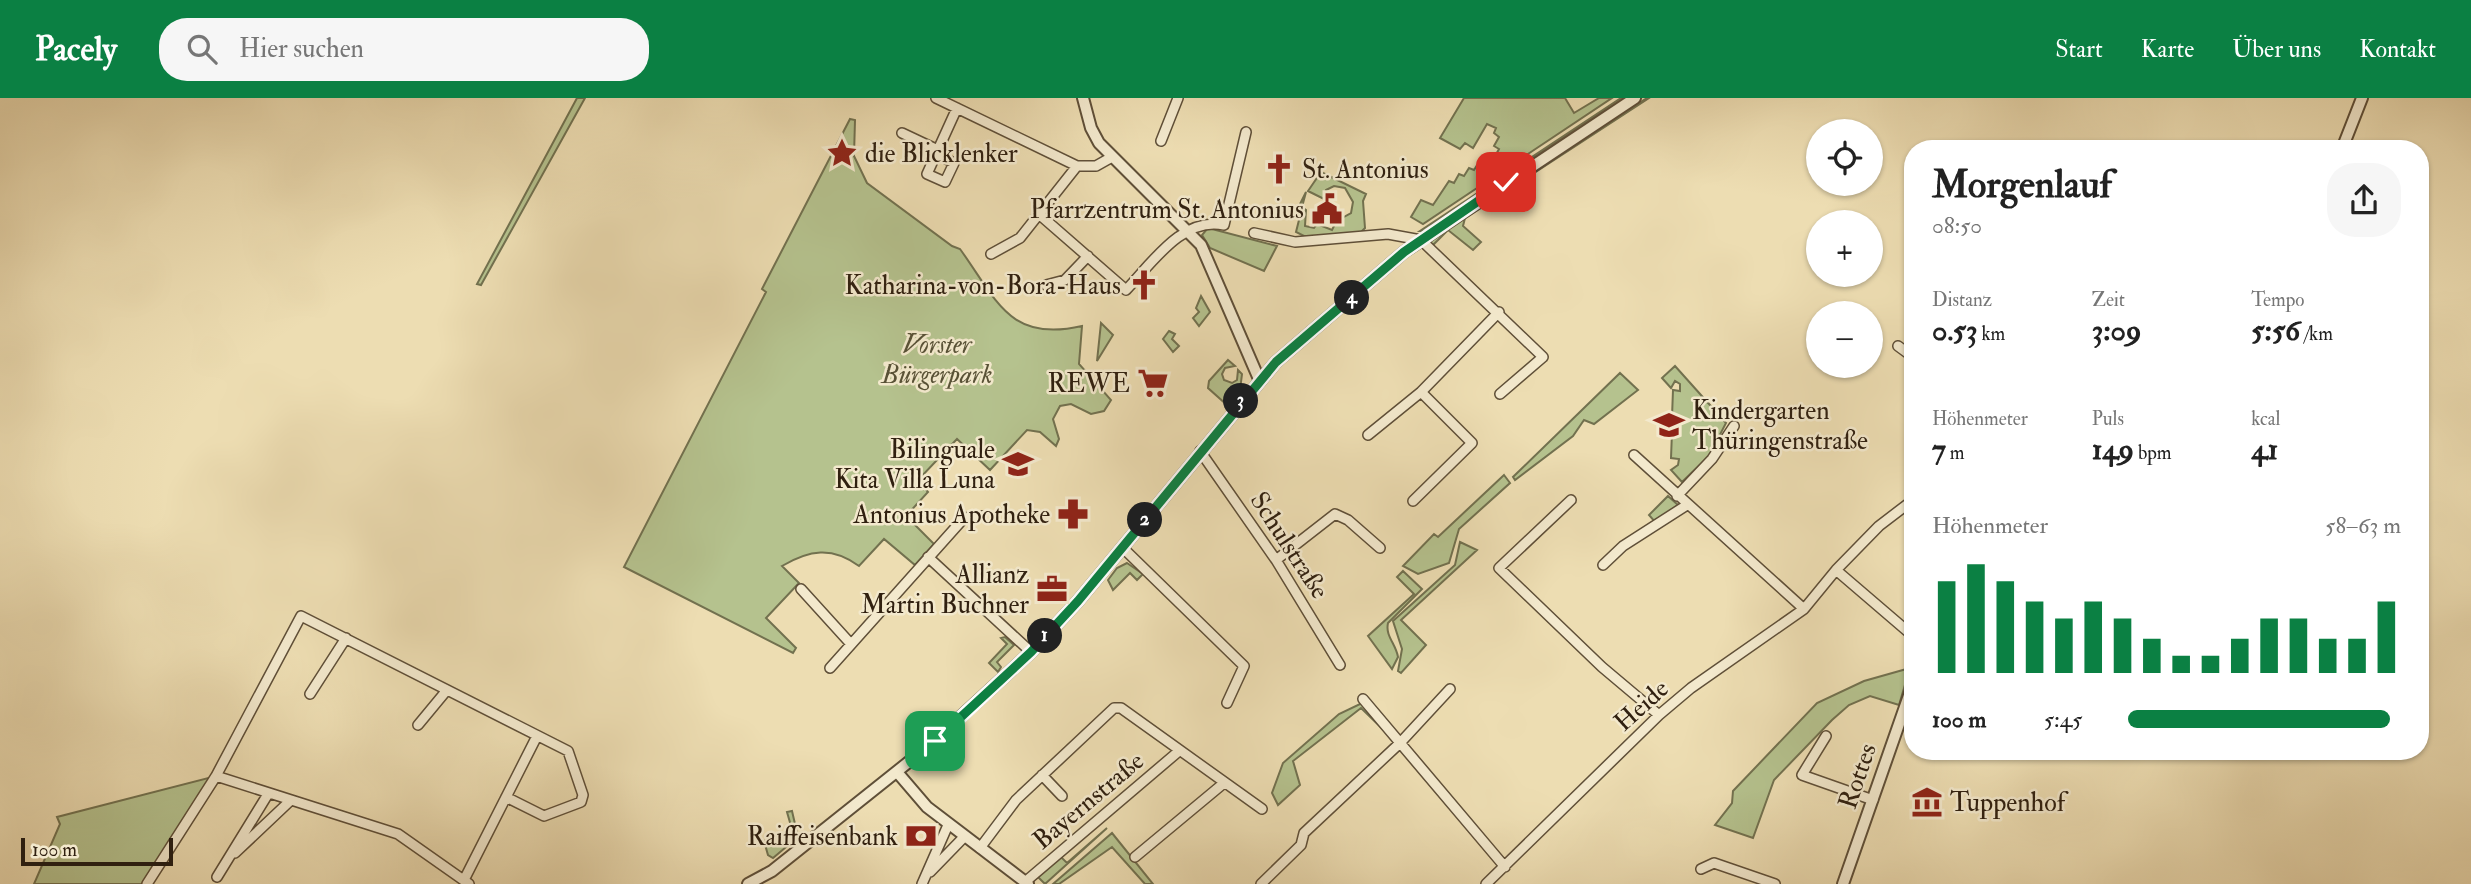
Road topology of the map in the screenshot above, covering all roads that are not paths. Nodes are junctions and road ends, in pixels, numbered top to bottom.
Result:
1 (936, 98) edge
2 (1083, 98) edge
3 (1178, 98) edge
4 (1635, 98) edge
5 (2362, 98) edge
6 (957, 108) junction
7 (1246, 132) dead end
8 (902, 133) dead end
9 (2346, 140) edge
10 (1161, 141) dead end
11 (1112, 157) junction
12 (1077, 166) junction
13 (1040, 215) junction
14 (1189, 230) junction
15 (1254, 233) dead end
16 (1421, 240) junction
17 (991, 254) dead end
18 (1088, 256) junction
19 (1046, 285) dead end
20 (1499, 312) junction
21 (1898, 346) dead end
22 (1904, 350) edge
23 (1259, 379) junction
24 (1421, 392) junction
25 (1500, 394) dead end
26 (1734, 426) dead end
27 (1368, 435) dead end
28 (1200, 451) junction
29 (1634, 455) dead end
30 (1676, 496) junction
31 (1571, 500) dead end
32 (1413, 501) dead end
33 (1686, 505) junction
34 (1904, 507) edge
35 (981, 516) dead end
36 (1123, 548) junction
37 (1380, 548) dead end
38 (928, 557) junction
39 (1276, 560) junction
40 (1603, 565) dead end
41 (1836, 570) junction
42 (801, 590) dead end
43 (1804, 609) junction
44 (1904, 628) edge
45 (346, 638) junction
46 (850, 643) junction
47 (1031, 652) junction
48 (1340, 665) dead end
49 (830, 668) dead end
50 (1450, 689) dead end
51 (447, 690) junction
52 (310, 694) dead end
53 (1363, 699) dead end
54 (1227, 703) dead end
55 (1904, 710) edge
56 (1659, 715) junction
57 (418, 725) dead end
58 (537, 736) junction
59 (1826, 736) dead end
60 (1400, 743) junction
61 (1179, 751) junction
62 (897, 772) junction
63 (1042, 775) junction
64 (216, 776) junction
65 (1224, 783) junction
66 (268, 794) junction
67 (1062, 796) dead end
68 (506, 797) junction
69 (1873, 800) junction
70 (290, 801) junction
71 (1262, 809) dead end
72 (948, 825) junction
73 (965, 836) junction
74 (980, 848) junction
75 (1135, 857) dead end
76 (226, 862) junction
77 (1505, 867) junction
78 (1701, 869) dead end
79 (217, 877) dead end
80 (768, 879) edge
81 (923, 881) edge
82 (466, 882) edge
83 (1027, 883) edge
84 (147, 884) edge
85 (748, 884) edge
86 (1261, 884) edge
87 (1486, 884) edge
88 (1774, 884) edge
89 (1843, 884) edge

1 - 6 street
2 - 11 street
3 - 10 street
4 - 16 street
5 - 9 street
6 - 8 street
6 - 12 street
7 - 14 street
11 - 12 street
11 - 14 street
12 - 13 street
13 - 17 street
13 - 18 street
14 - 18 street
14 - 23 street
15 - 16 street
16 - 20 street
16 - 23 street
18 - 19 street
20 - 24 street
20 - 25 street
21 - 22 street
23 - 28 street
24 - 27 street
24 - 32 street
26 - 30 street
28 - 36 street
28 - 39 street, Schulstraße
29 - 30 street
30 - 33 street
31 - 56 street
33 - 40 street
33 - 43 street
34 - 41 street, Heide
35 - 38 street
36 - 47 street
36 - 54 street
37 - 39 street
38 - 46 street
38 - 47 street
39 - 48 street, Schulstraße
41 - 43 street, Heide
41 - 44 street
42 - 46 street
43 - 56 street, Heide
45 - 51 street
45 - 52 street
45 - 64 street
46 - 49 street
47 - 62 street
50 - 60 street
51 - 57 street
51 - 58 street
53 - 60 street
55 - 69 street, Rottes
56 - 77 street, Heide
58 - 68 street
58 - 68 street
59 - 69 street
60 - 77 street
60 - 86 street
61 - 63 street
61 - 65 street
61 - 83 street, Bayernstraße
62 - 72 street
62 - 80 street
63 - 67 street
63 - 74 street
64 - 66 street
64 - 84 street
65 - 71 street
65 - 75 street
66 - 70 street
66 - 76 street
68 - 82 street
69 - 89 street, Rottes
70 - 76 street
70 - 82 street
72 - 73 street
72 - 81 street
73 - 74 street
73 - 81 street
74 - 83 street
76 - 79 street
77 - 87 street, Heide
78 - 88 street
80 - 85 street

